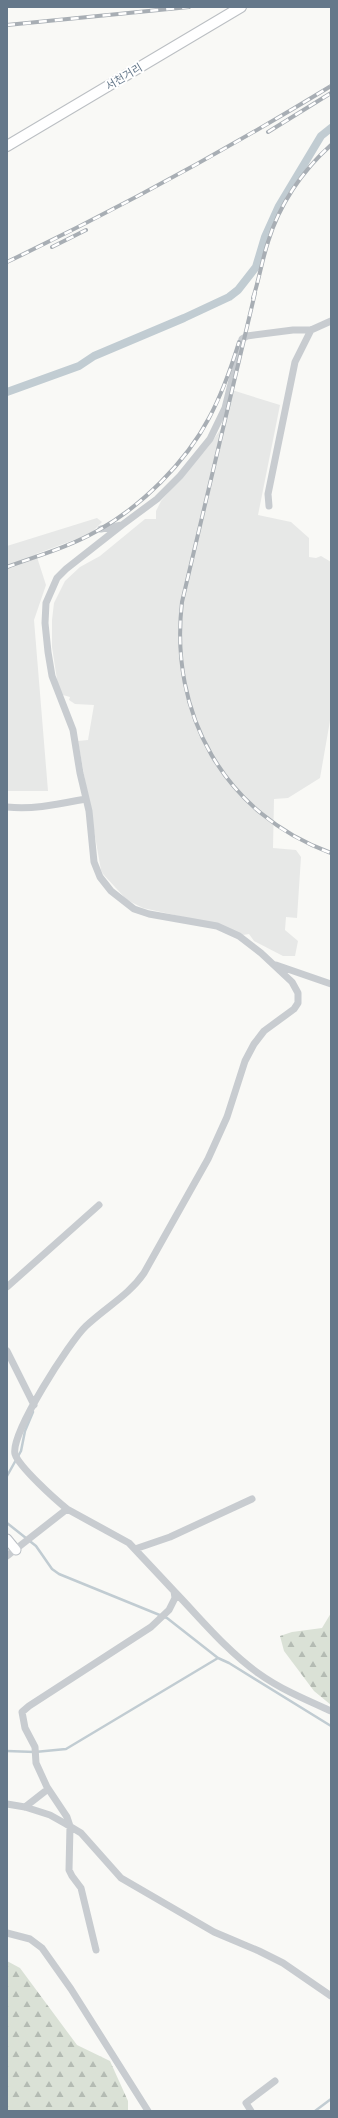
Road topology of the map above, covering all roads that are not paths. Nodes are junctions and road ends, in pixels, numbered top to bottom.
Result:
1 (241, 7) edge
2 (7, 146) edge
3 (331, 321) edge
4 (311, 330) junction
5 (269, 506) dead end
6 (122, 525) junction
7 (101, 529) dead end
8 (85, 799) junction
9 (7, 807) edge
10 (272, 963) junction
11 (331, 984) edge
12 (99, 1205) dead end
13 (7, 1287) edge
14 (7, 1351) edge
15 (34, 1404) junction
16 (252, 1499) dead end
17 (67, 1509) junction
18 (7, 1539) edge
19 (135, 1549) junction
20 (16, 1550) junction
21 (7, 1556) edge
22 (174, 1591) junction
23 (331, 1711) edge
24 (48, 1789) junction
25 (7, 1804) edge
26 (25, 1807) junction
27 (70, 1826) junction
28 (7, 1933) edge
29 (96, 1950) dead end
30 (331, 1996) edge
31 (275, 2081) dead end
32 (148, 2111) edge
33 (251, 2111) edge

1 - 2 main road, 서천거리
3 - 4 street
4 - 5 street
4 - 6 street
6 - 7 street
6 - 8 street
8 - 9 street
8 - 10 street
10 - 11 street
10 - 15 street
12 - 13 street
14 - 15 street
15 - 17 street
16 - 19 street
17 - 19 street
17 - 20 street
18 - 20 street
19 - 22 street
20 - 21 street
22 - 23 street
22 - 24 street
24 - 26 street
24 - 27 street
25 - 26 street
26 - 27 street
27 - 29 street
27 - 30 street
28 - 32 street
31 - 33 street

